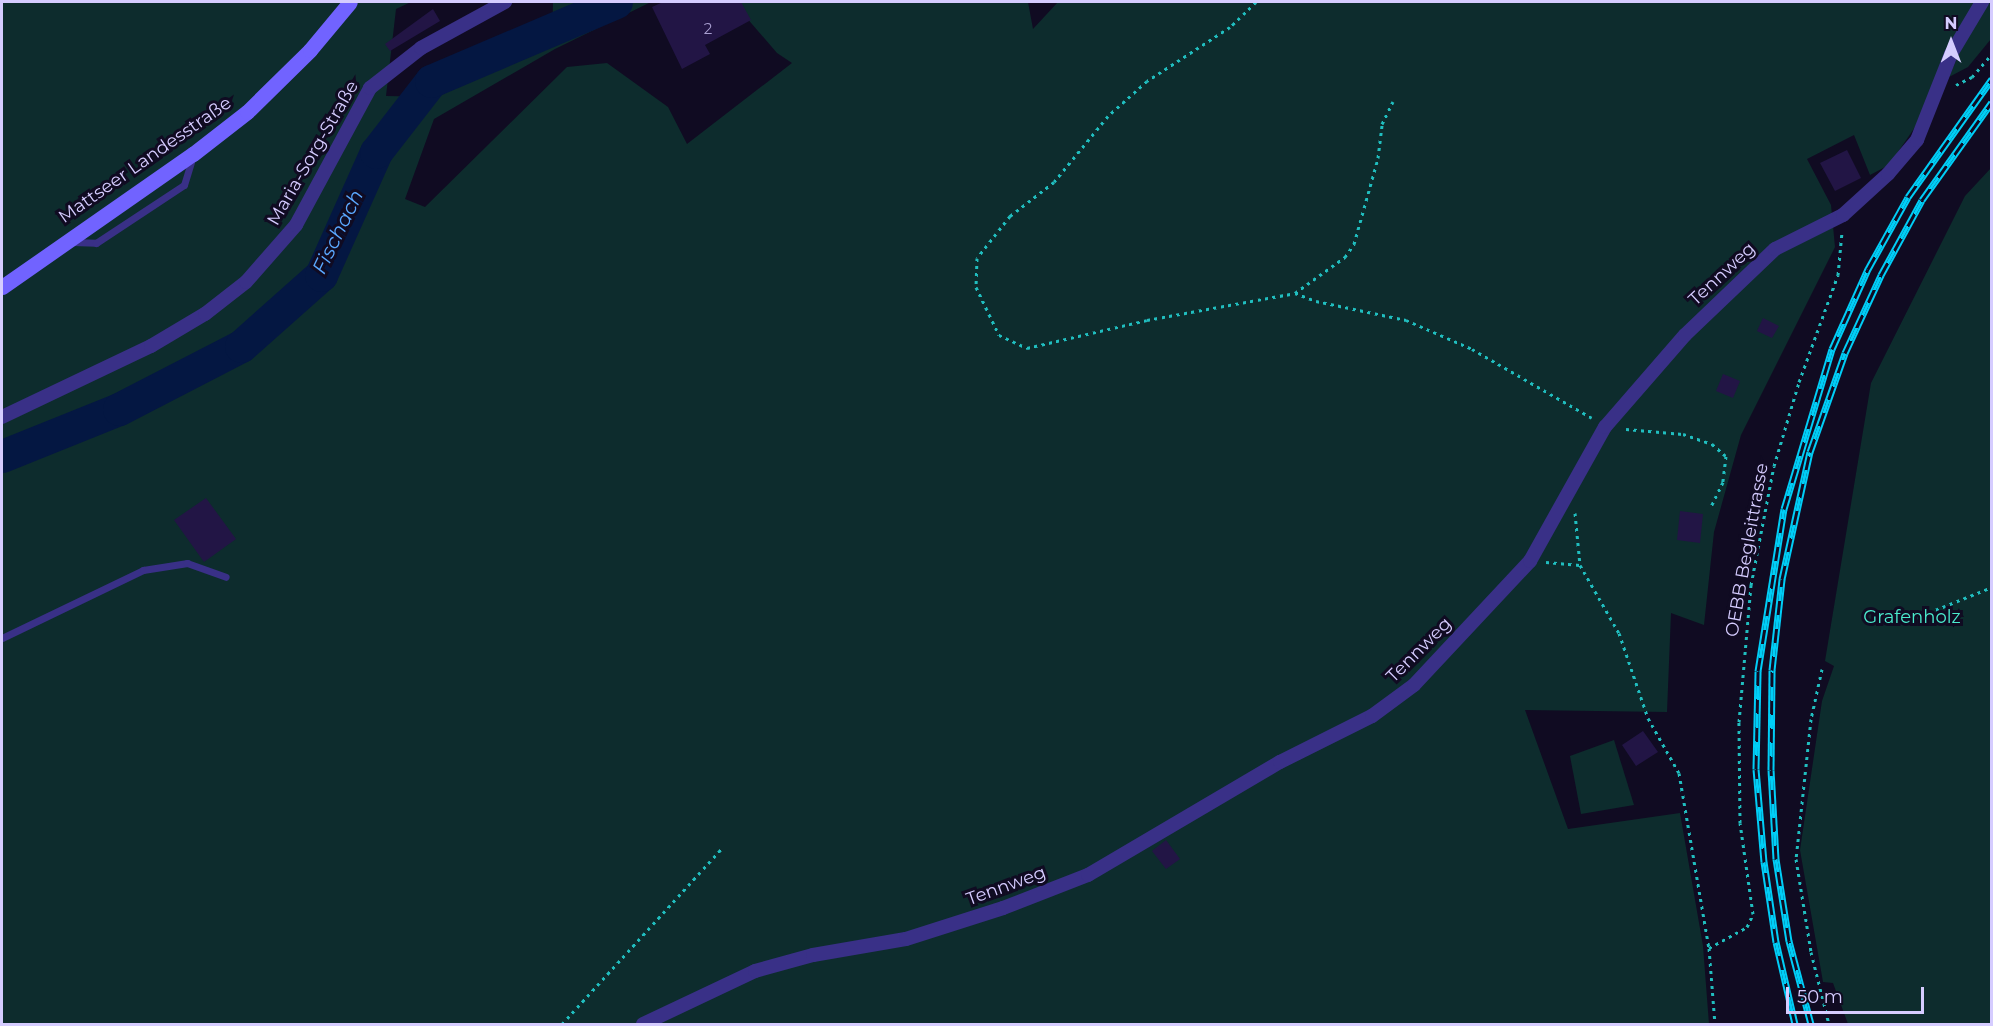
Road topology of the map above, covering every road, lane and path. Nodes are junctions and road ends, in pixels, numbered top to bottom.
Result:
1 (350, 2) edge
2 (505, 2) edge
3 (1257, 2) edge
4 (1982, 2) edge
5 (1992, 54) edge
6 (1936, 97) junction
7 (1393, 101) dead end
8 (1843, 215) junction
9 (2, 287) edge
10 (1295, 293) junction
11 (2, 417) edge
12 (1605, 427) junction
13 (1572, 482) junction
14 (1711, 507) dead end
15 (1530, 561) junction
16 (1580, 565) junction
17 (226, 577) dead end
18 (1992, 587) edge
19 (1908, 621) dead end
20 (2, 638) edge
21 (1822, 669) dead end
22 (723, 847) dead end
23 (1709, 948) junction
24 (562, 1024) edge
25 (643, 1024) edge
26 (1715, 1024) edge
27 (1829, 1024) edge

1 - 9 main road, Mattseer Landesstraße
2 - 11 street, Maria-Sorg-Straße
3 - 10 path
4 - 6 street, Tennweg
5 - 6 path
6 - 8 street, Tennweg
7 - 10 path
8 - 12 street, Tennweg
8 - 23 path, OEBB Begleittrasse
10 - 12 path
12 - 13 street, Tennweg
12 - 14 path
13 - 15 street, Tennweg
13 - 16 path
15 - 16 path
15 - 25 street, Tennweg
16 - 23 path
17 - 20 lane
18 - 19 path
21 - 27 path
22 - 24 path
23 - 26 path

